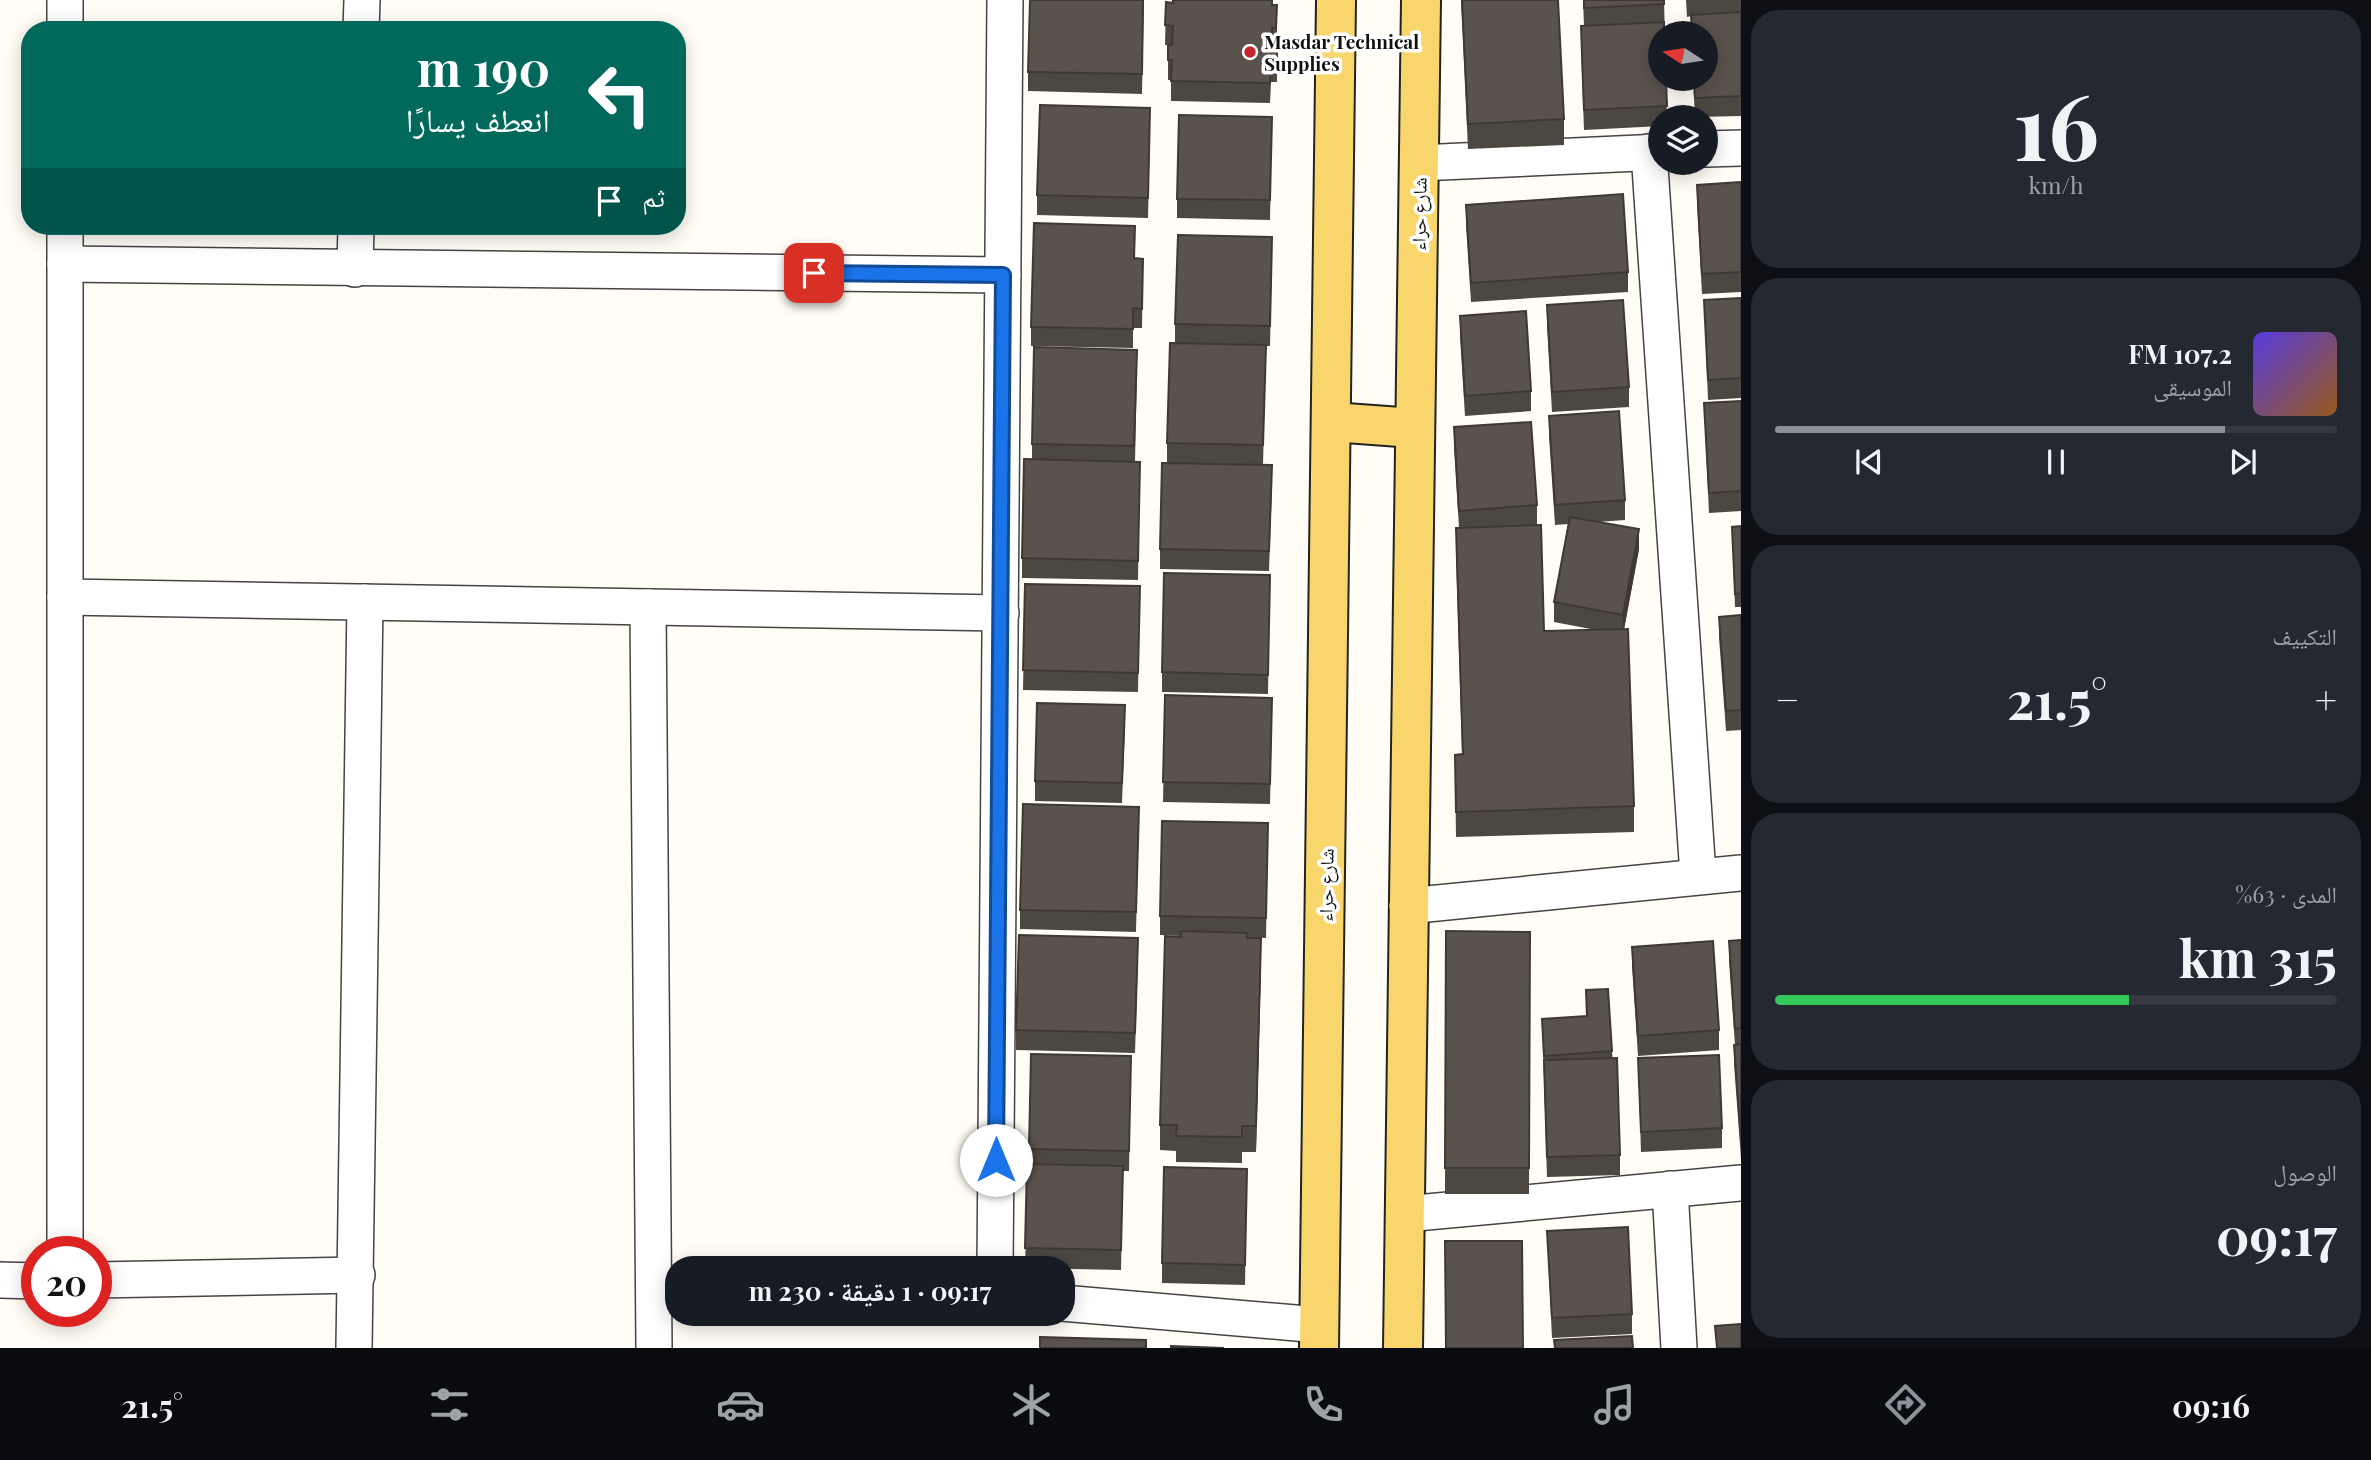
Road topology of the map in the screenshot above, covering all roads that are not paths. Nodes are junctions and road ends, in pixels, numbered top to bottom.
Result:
1 (65, 0) edge
2 (362, 0) edge
3 (1005, 0) edge
4 (1336, 0) edge
5 (1421, 0) edge
6 (65, 21) edge
7 (361, 21) edge
8 (1741, 148) edge
9 (1718, 149) edge
10 (1648, 152) edge
11 (1419, 163) junction
12 (1656, 175) edge
13 (65, 235) edge
14 (356, 235) edge
15 (65, 264) junction
16 (355, 269) junction
17 (1003, 275) junction
18 (1332, 422) junction
19 (1414, 428) junction
20 (65, 597) junction
21 (365, 602) junction
22 (648, 607) junction
23 (1001, 613) junction
24 (1741, 873) edge
25 (1699, 875) junction
26 (1407, 906) junction
27 (1741, 1183) edge
28 (1670, 1189) junction
29 (1405, 1214) junction
30 (65, 1236) edge
31 (995, 1256) edge
32 (665, 1263) edge
33 (356, 1275) junction
34 (0, 1280) edge
35 (112, 1280) edge
36 (21, 1281) edge
37 (1075, 1305) edge
38 (665, 1306) edge
39 (1319, 1337) edge
40 (354, 1348) edge
41 (654, 1348) edge
42 (1403, 1348) edge
43 (1679, 1348) edge

1 - 6 street
2 - 7 street
3 - 17 street
4 - 18 main road, شارع حراء
5 - 11 main road, شارع حراء
8 - 9 street
10 - 11 street
11 - 19 main road, شارع حراء
12 - 25 street
13 - 15 street
14 - 16 street
15 - 16 street
15 - 20 street
16 - 17 street
17 - 23 street
18 - 19 main road
18 - 39 main road, شارع حراء
19 - 26 main road, شارع حراء
20 - 21 street
20 - 30 street
21 - 22 street
21 - 33 street
22 - 23 street
22 - 32 street
23 - 31 street
24 - 25 street
25 - 26 street
26 - 29 main road, شارع حراء
27 - 28 street
28 - 29 street
28 - 43 street
29 - 42 main road, شارع حراء
33 - 35 street
33 - 40 street
34 - 36 street
37 - 39 street
38 - 41 street

